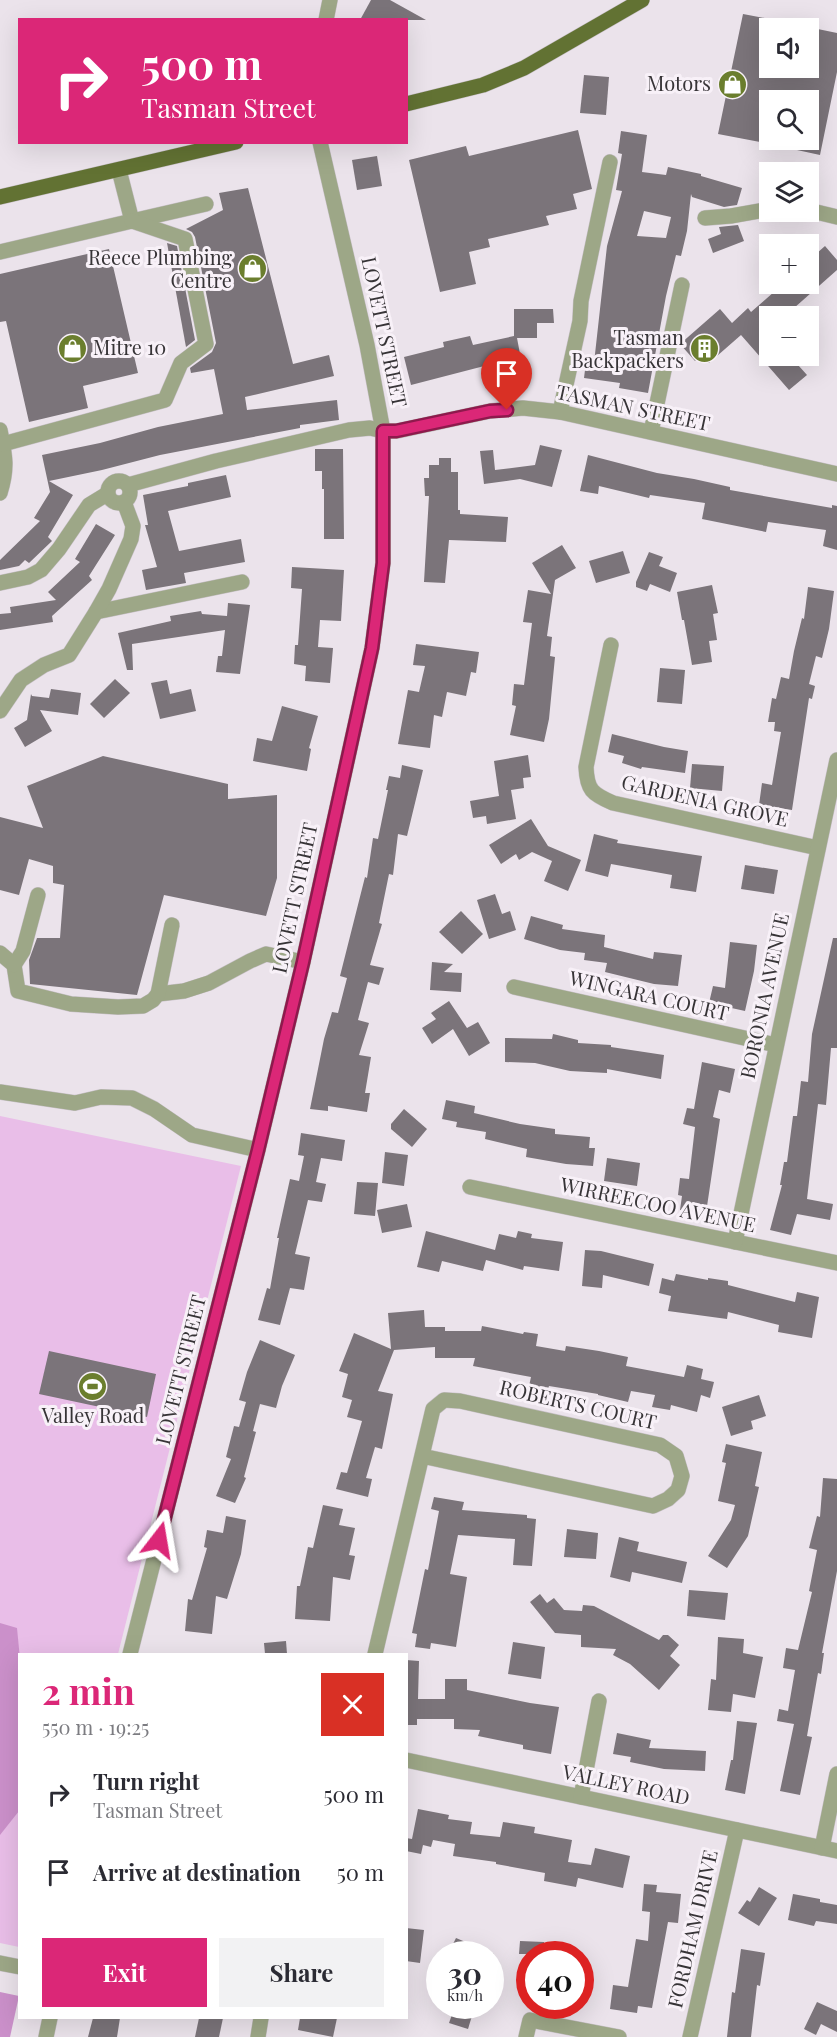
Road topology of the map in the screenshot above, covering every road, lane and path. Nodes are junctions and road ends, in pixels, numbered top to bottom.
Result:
1 (330, 0) edge
2 (642, 0) edge
3 (326, 18) edge
4 (408, 104) edge
5 (228, 144) edge
6 (320, 144) edge
7 (610, 162) dead end
8 (119, 170) junction
9 (0, 197) edge
10 (206, 204) dead end
11 (759, 211) edge
12 (819, 213) edge
13 (837, 217) edge
14 (705, 218) dead end
15 (132, 221) junction
16 (0, 252) edge
17 (682, 285) dead end
18 (560, 412) junction
19 (383, 431) junction
20 (651, 432) junction
21 (1, 437) edge
22 (837, 474) edge
23 (128, 485) junction
24 (0, 493) edge
25 (107, 494) junction
26 (124, 502) junction
27 (242, 582) dead end
28 (0, 584) edge
29 (96, 612) junction
30 (611, 645) dead end
31 (0, 711) edge
32 (837, 760) edge
33 (818, 848) junction
34 (38, 895) dead end
35 (171, 925) dead end
36 (0, 953) edge
37 (303, 962) junction
38 (14, 965) junction
39 (514, 987) dead end
40 (158, 994) junction
41 (776, 1045) junction
42 (0, 1092) edge
43 (258, 1150) junction
44 (470, 1187) dead end
45 (735, 1242) junction
46 (837, 1263) edge
47 (422, 1456) junction
48 (130, 1653) edge
49 (375, 1653) edge
50 (599, 1701) dead end
51 (408, 1760) edge
52 (837, 1774) edge
53 (581, 1797) junction
54 (737, 1830) junction
55 (829, 1850) edge
56 (0, 1963) edge
57 (18, 1966) edge
58 (50, 2019) edge
59 (261, 2019) edge
60 (45, 2037) edge
61 (258, 2037) edge
62 (526, 2037) edge
63 (619, 2037) edge
64 (690, 2037) edge

1 - 3 street
2 - 4 main road
5 - 8 main road
6 - 19 street, LOVETT STREET
7 - 18 street
8 - 9 main road
8 - 15 street
10 - 15 street
11 - 14 street
12 - 13 street
15 - 16 street
15 - 21 street
17 - 20 street
18 - 19 street, TASMAN STREET
18 - 20 street, TASMAN STREET
19 - 23 street, TASMAN STREET
19 - 37 street, LOVETT STREET
20 - 22 street, TASMAN STREET
21 - 24 street
23 - 25 street
23 - 26 street
25 - 26 street
25 - 28 street
26 - 29 street
27 - 29 street
29 - 31 street
30 - 33 street, GARDENIA GROVE
32 - 33 street, BORONIA AVENUE
33 - 41 street, BORONIA AVENUE
34 - 38 street
35 - 40 street
36 - 38 street
37 - 40 street
37 - 43 street, LOVETT STREET
38 - 40 street
39 - 41 street, WINGARA COURT
41 - 45 street, BORONIA AVENUE
42 - 43 street
43 - 48 street, LOVETT STREET
44 - 45 street, WIRREECOO AVENUE
45 - 46 street, WIRREECOO AVENUE
47 - 47 street, ROBERTS COURT
47 - 49 street, ROBERTS COURT
50 - 53 street
51 - 53 street, VALLEY ROAD
52 - 55 street
53 - 54 street, VALLEY ROAD
54 - 55 street, VALLEY ROAD
54 - 64 street, FORDHAM DRIVE
56 - 57 street
58 - 60 street
59 - 61 street
62 - 63 street

